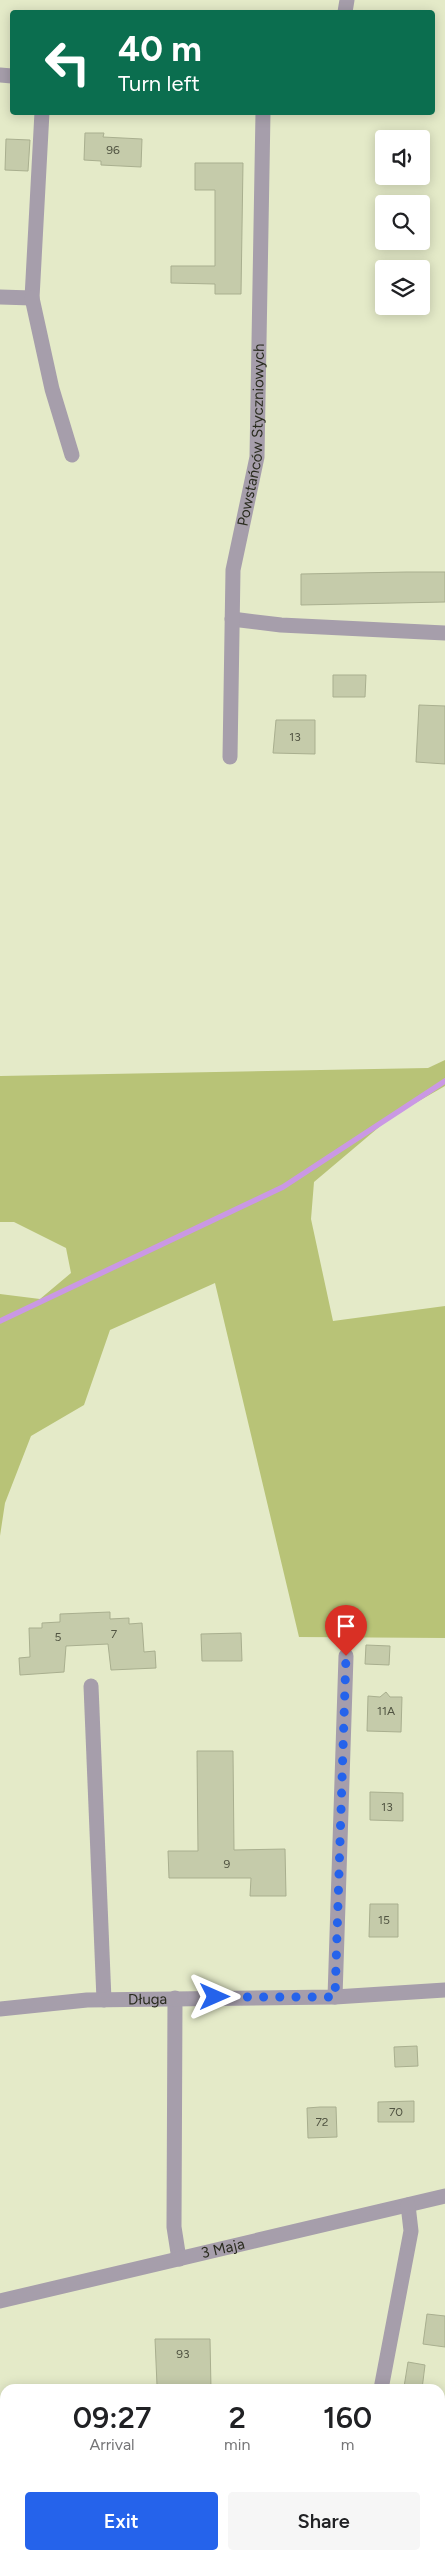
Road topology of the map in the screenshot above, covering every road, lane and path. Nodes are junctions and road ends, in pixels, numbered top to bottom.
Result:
1 (42, 115) edge
2 (263, 115) edge
3 (0, 297) edge
4 (32, 298) junction
5 (72, 455) dead end
6 (232, 619) junction
7 (445, 633) edge
8 (230, 757) dead end
9 (346, 1656) dead end
10 (91, 1686) dead end
11 (445, 1990) edge
12 (335, 1997) junction
13 (176, 1998) junction
14 (104, 2000) junction
15 (0, 2009) edge
16 (445, 2196) edge
17 (408, 2205) junction
18 (179, 2259) junction
19 (0, 2301) edge
20 (382, 2384) edge

1 - 4 street
2 - 6 street, Powstańców Styczniowych
3 - 4 street
4 - 5 street
6 - 7 street
6 - 8 street, Powstańców Styczniowych
9 - 12 street
10 - 14 street
11 - 12 street, Długa
12 - 13 street, Długa
13 - 14 street, Długa
13 - 18 street
14 - 15 street, Długa
16 - 17 street, 3 Maja
17 - 18 street, 3 Maja
17 - 20 street
18 - 19 street, 3 Maja

